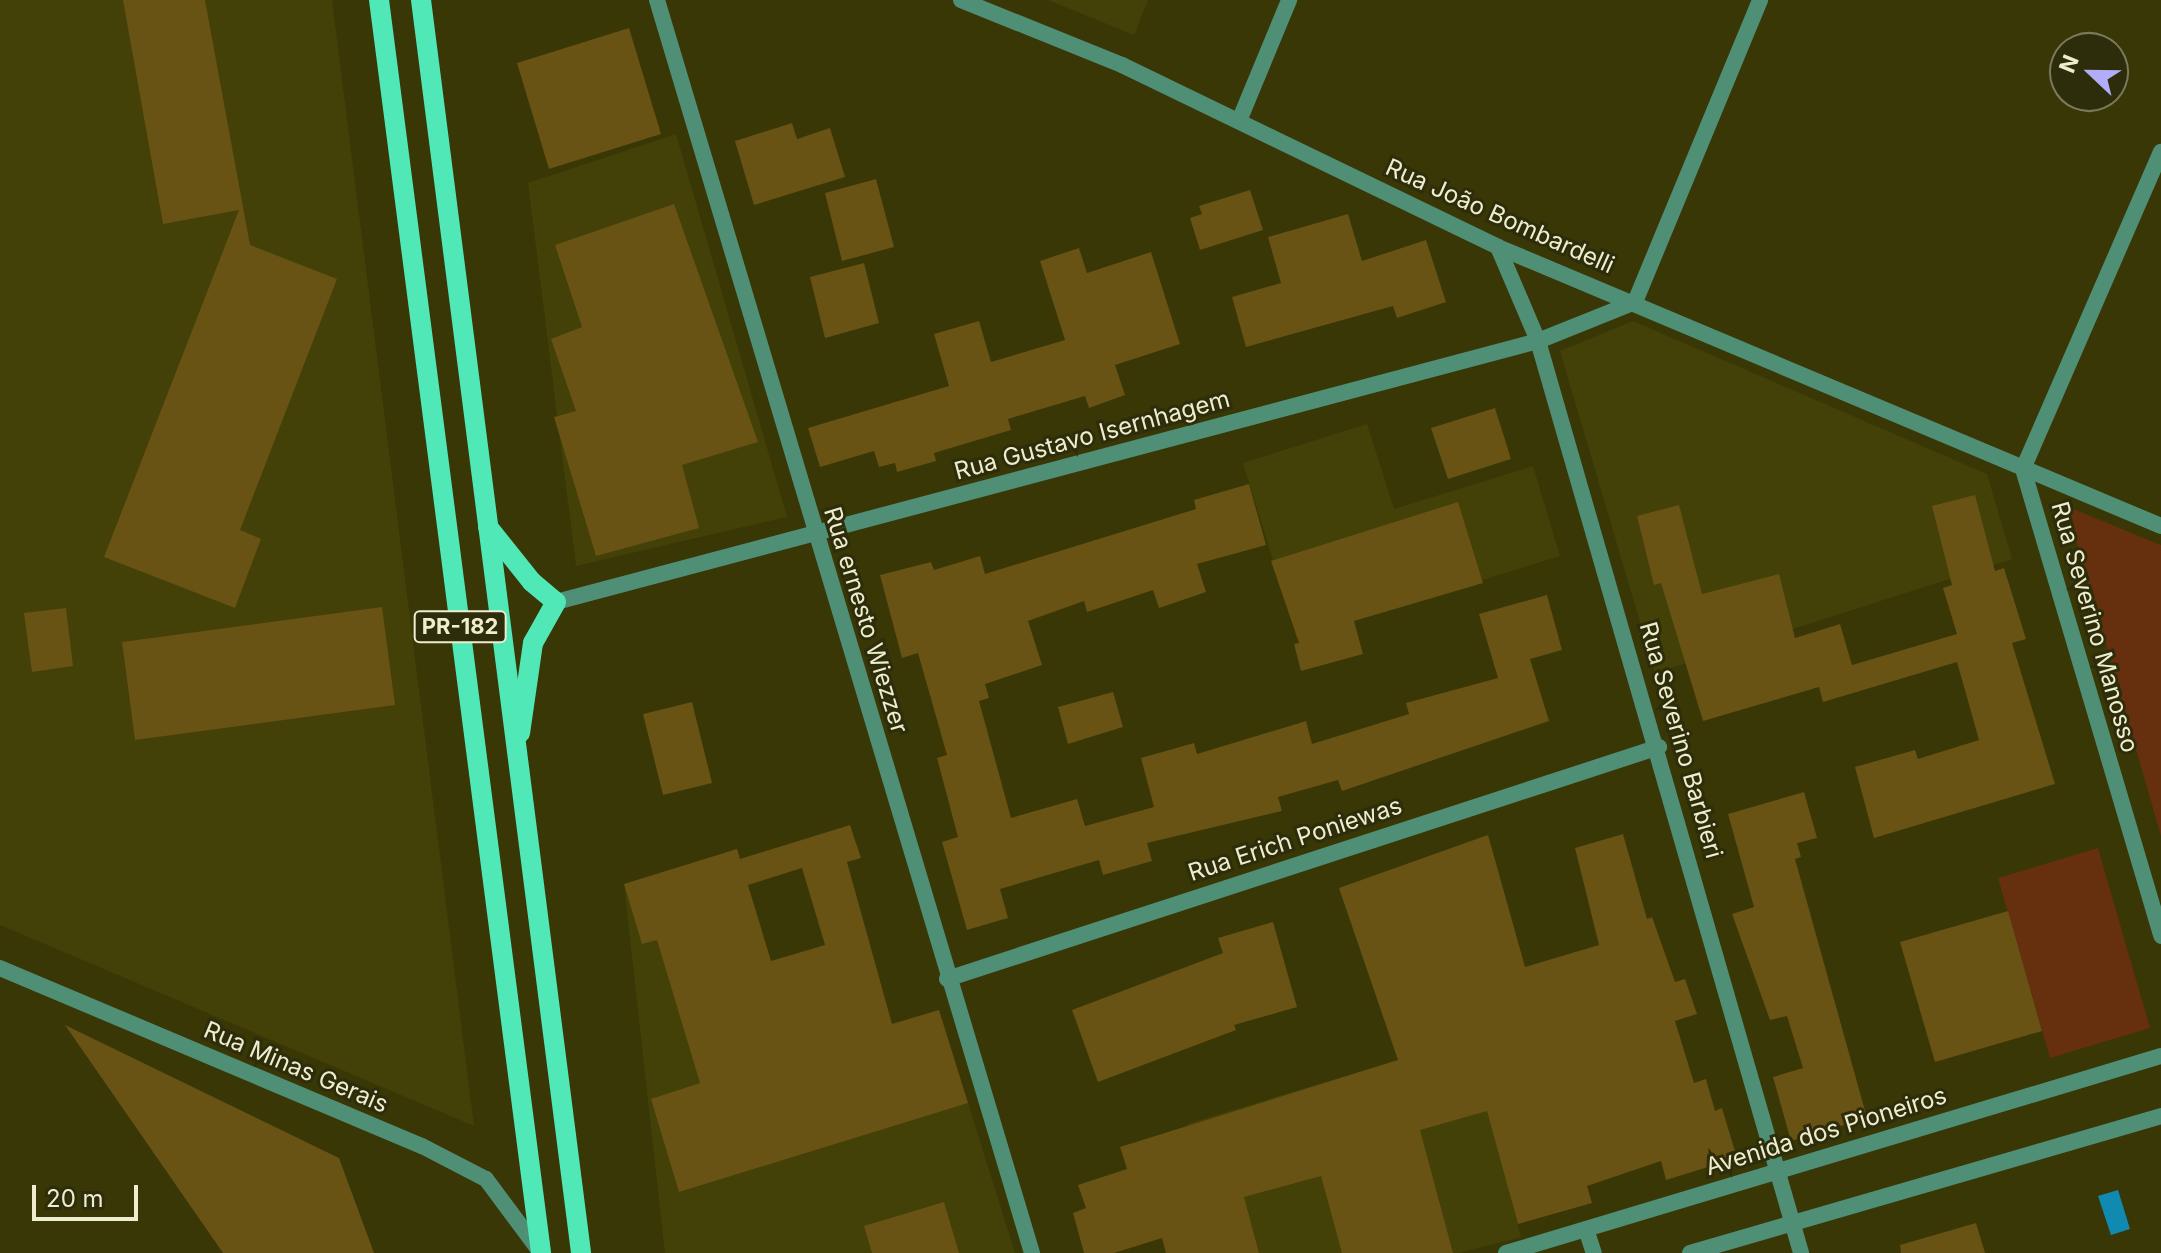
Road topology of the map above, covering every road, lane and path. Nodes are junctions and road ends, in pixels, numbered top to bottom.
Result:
1 (379, 0) edge
2 (421, 0) edge
3 (657, 0) edge
4 (961, 0) edge
5 (1289, 0) edge
6 (1760, 0) edge
7 (1239, 121) junction
8 (2161, 152) edge
9 (1498, 247) junction
10 (1635, 302) junction
11 (1538, 341) junction
12 (2023, 469) junction
13 (487, 526) junction
14 (2161, 526) edge
15 (815, 533) junction
16 (556, 602) junction
17 (1659, 747) junction
18 (516, 760) junction
19 (2161, 936) edge
20 (0, 968) edge
21 (947, 979) junction
22 (2161, 1056) edge
23 (2161, 1116) edge
24 (1778, 1171) junction
25 (1792, 1223) junction
26 (1586, 1229) junction
27 (541, 1253) edge
28 (581, 1253) edge
29 (1032, 1253) edge
30 (1506, 1253) edge
31 (1594, 1253) edge
32 (1690, 1253) edge
33 (1801, 1253) edge

1 - 27 main road, PR-182
2 - 13 main road, PR-182
3 - 15 street, Rua ernesto Wiezzer
4 - 7 street, Rua João Bombardelli
5 - 7 street
6 - 10 street
7 - 9 street, Rua João Bombardelli
8 - 12 street
9 - 10 street, Rua João Bombardelli
9 - 11 street, Rua Severino Barbieri
10 - 11 street, Rua Gustavo Isernhagem
10 - 12 street, Rua João Bombardelli
11 - 15 street, Rua Gustavo Isernhagem
11 - 17 street, Rua Severino Barbieri
12 - 14 street, Rua João Bombardelli
12 - 19 street, Rua Severino Manosso
13 - 16 main road
13 - 18 main road, PR-182
15 - 16 street, Rua Gustavo Isernhagem
15 - 21 street, Rua ernesto Wiezzer
16 - 18 main road
17 - 21 street, Rua Erich Poniewas
17 - 24 street, Rua Severino Barbieri
18 - 28 main road, PR-182
20 - 27 street, Rua Minas Gerais
21 - 29 street, Rua ernesto Wiezzer
22 - 24 street, Avenida dos Pioneiros
23 - 25 street
24 - 25 street, Rua Severino Barbieri
24 - 26 street, Avenida dos Pioneiros
25 - 32 street
25 - 33 street, Rua Severino Barbieri
26 - 30 street, Avenida dos Pioneiros
26 - 31 street

